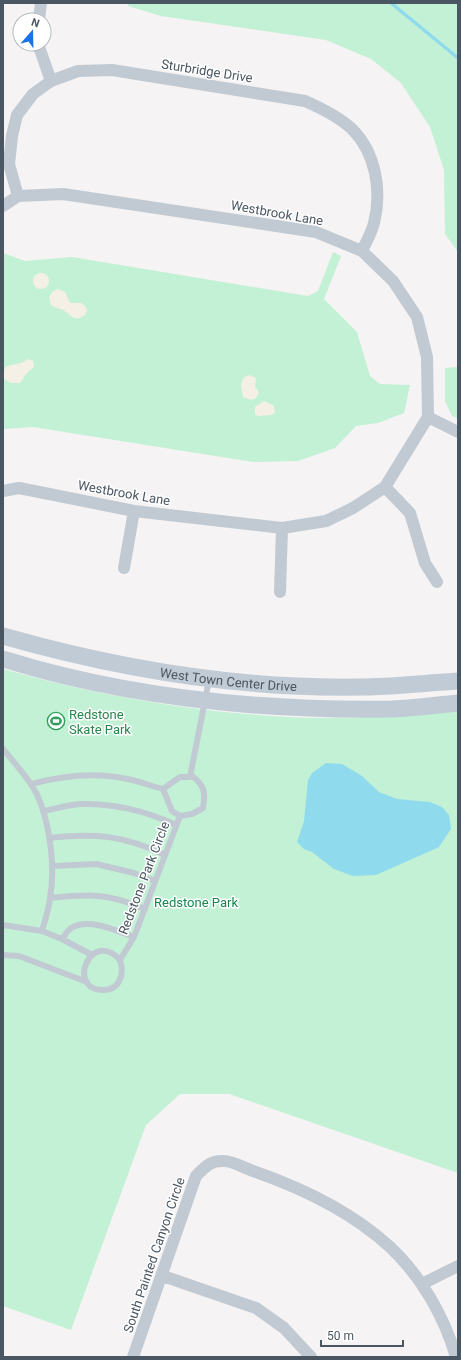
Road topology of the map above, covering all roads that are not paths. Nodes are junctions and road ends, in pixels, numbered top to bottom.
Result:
1 (41, 52) edge
2 (51, 81) junction
3 (18, 196) junction
4 (3, 206) edge
5 (362, 251) junction
6 (428, 417) junction
7 (458, 432) edge
8 (385, 487) junction
9 (3, 491) edge
10 (134, 511) junction
11 (282, 528) junction
12 (124, 568) dead end
13 (438, 582) dead end
14 (280, 592) dead end
15 (3, 636) edge
16 (3, 659) edge
17 (209, 680) junction
18 (458, 681) edge
19 (205, 701) junction
20 (458, 703) edge
21 (3, 749) edge
22 (191, 775) junction
23 (31, 784) junction
24 (163, 789) junction
25 (43, 811) junction
26 (180, 816) junction
27 (176, 825) junction
28 (49, 838) junction
29 (165, 854) junction
30 (52, 866) junction
31 (155, 881) junction
32 (50, 898) junction
33 (144, 909) junction
34 (3, 925) edge
35 (42, 930) junction
36 (62, 938) junction
37 (134, 938) junction
38 (3, 955) edge
39 (92, 955) junction
40 (120, 960) junction
41 (87, 982) junction
42 (458, 1266) edge
43 (163, 1276) junction
44 (422, 1284) junction
45 (133, 1357) edge
46 (311, 1357) edge
47 (456, 1357) edge

1 - 2 street
2 - 3 street, Sturbridge Drive
2 - 5 street, Sturbridge Drive
3 - 4 street
3 - 5 street, Westbrook Lane
5 - 6 street, Westbrook Lane
6 - 7 street
6 - 8 street, Westbrook Lane
8 - 11 street, Westbrook Lane
8 - 13 street
9 - 10 street, Westbrook Lane
10 - 11 street, Westbrook Lane
10 - 12 street
11 - 14 street
15 - 17 street, West Town Center Drive
16 - 19 street, West Town Center Drive
17 - 18 street, West Town Center Drive
17 - 19 lane
19 - 20 street, West Town Center Drive
19 - 22 lane
21 - 23 lane
22 - 24 lane
22 - 26 lane, Redstone Park Circle
23 - 24 lane
23 - 25 lane
24 - 26 lane
25 - 27 lane
25 - 28 lane
26 - 27 lane, Redstone Park Circle
27 - 29 lane, Redstone Park Circle
28 - 29 lane
28 - 30 lane
29 - 31 lane, Redstone Park Circle
30 - 31 lane
30 - 32 lane
31 - 33 lane, Redstone Park Circle
32 - 33 lane
32 - 35 lane
33 - 37 lane, Redstone Park Circle
34 - 35 lane
35 - 36 lane
36 - 37 lane
36 - 39 lane
37 - 40 lane, Redstone Park Circle
38 - 41 lane
39 - 40 lane
39 - 41 lane
40 - 41 lane
42 - 44 street
43 - 44 street, South Painted Canyon Circle
43 - 45 street, South Painted Canyon Circle
43 - 46 street
44 - 47 street, South Painted Canyon Circle

